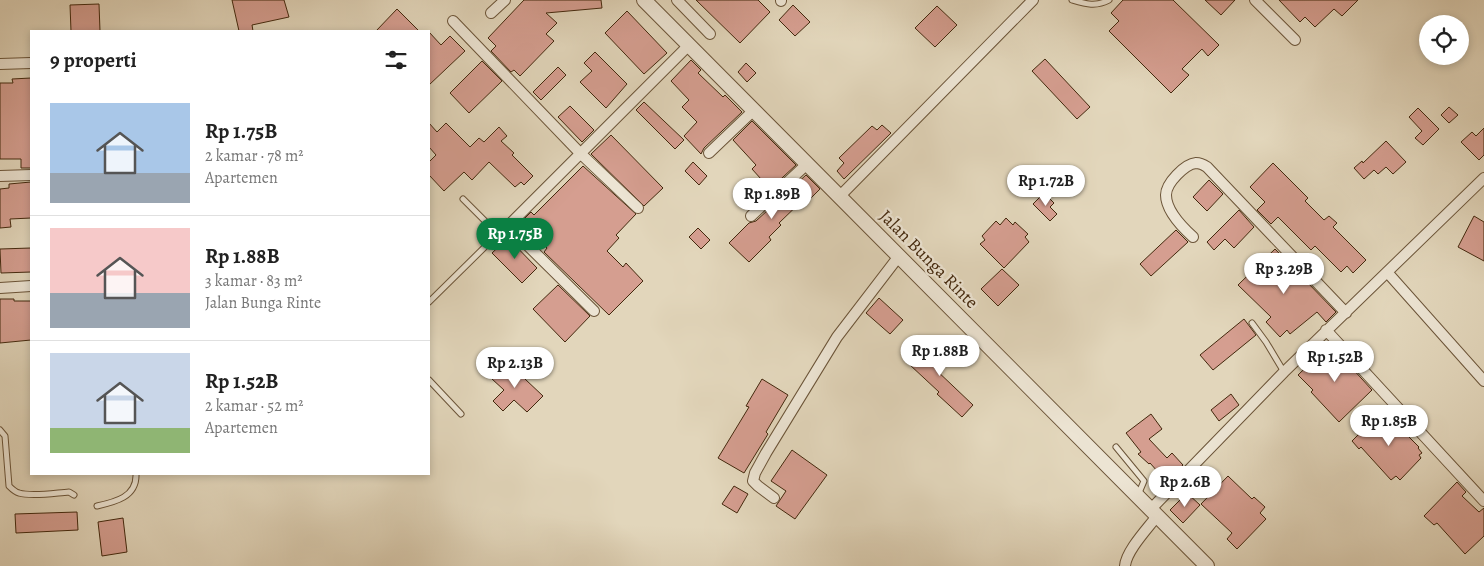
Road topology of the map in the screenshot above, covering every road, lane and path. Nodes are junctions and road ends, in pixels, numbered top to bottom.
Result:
1 (505, 0) edge
2 (644, 0) edge
3 (677, 0) edge
4 (1033, 0) edge
5 (1072, 0) edge
6 (1109, 0) edge
7 (1255, 0) edge
8 (491, 13) dead end
9 (453, 21) dead end
10 (710, 34) dead end
11 (1295, 40) dead end
12 (689, 45) junction
13 (30, 63) edge
14 (0, 64) edge
15 (754, 110) junction
16 (580, 153) junction
17 (709, 153) dead end
18 (807, 164) junction
19 (30, 175) edge
20 (0, 176) edge
21 (1484, 178) edge
22 (840, 196) junction
23 (463, 199) dead end
24 (638, 208) dead end
25 (751, 216) dead end
26 (508, 226) junction
27 (498, 234) junction
28 (1193, 237) dead end
29 (899, 256) junction
30 (1387, 272) junction
31 (30, 286) edge
32 (0, 288) edge
33 (430, 301) edge
34 (594, 311) dead end
35 (1346, 313) junction
36 (1252, 323) dead end
37 (1326, 330) junction
38 (1284, 372) junction
39 (430, 381) edge
40 (1484, 381) edge
41 (461, 414) dead end
42 (0, 430) edge
43 (1116, 447) dead end
44 (136, 475) edge
45 (74, 495) dead end
46 (1138, 496) junction
47 (774, 498) dead end
48 (1484, 501) edge
49 (97, 506) dead end
50 (1154, 512) junction
51 (1125, 566) edge
52 (1207, 566) edge

1 - 8 street
2 - 12 street, Jalan Bunga Rinte
3 - 10 street
4 - 22 street
5 - 6 lane
7 - 11 street
9 - 16 street
12 - 15 street, Jalan Bunga Rinte
12 - 16 street
13 - 14 street
15 - 17 street
15 - 18 street, Jalan Bunga Rinte
16 - 24 street
16 - 26 street
18 - 22 street, Jalan Bunga Rinte
18 - 25 street
19 - 20 street
21 - 30 street
22 - 29 street, Jalan Bunga Rinte
23 - 27 lane
26 - 27 street
26 - 34 street
27 - 33 lane
28 - 35 street
29 - 46 street, Jalan Bunga Rinte
29 - 47 street
30 - 35 street
30 - 40 street
31 - 32 street
35 - 37 street
36 - 38 lane
37 - 38 street
37 - 48 street
38 - 50 street
39 - 41 lane
42 - 45 lane
43 - 46 lane
44 - 49 lane
46 - 50 street, Jalan Bunga Rinte
50 - 51 street
50 - 52 street, Jalan Bunga Rinte

